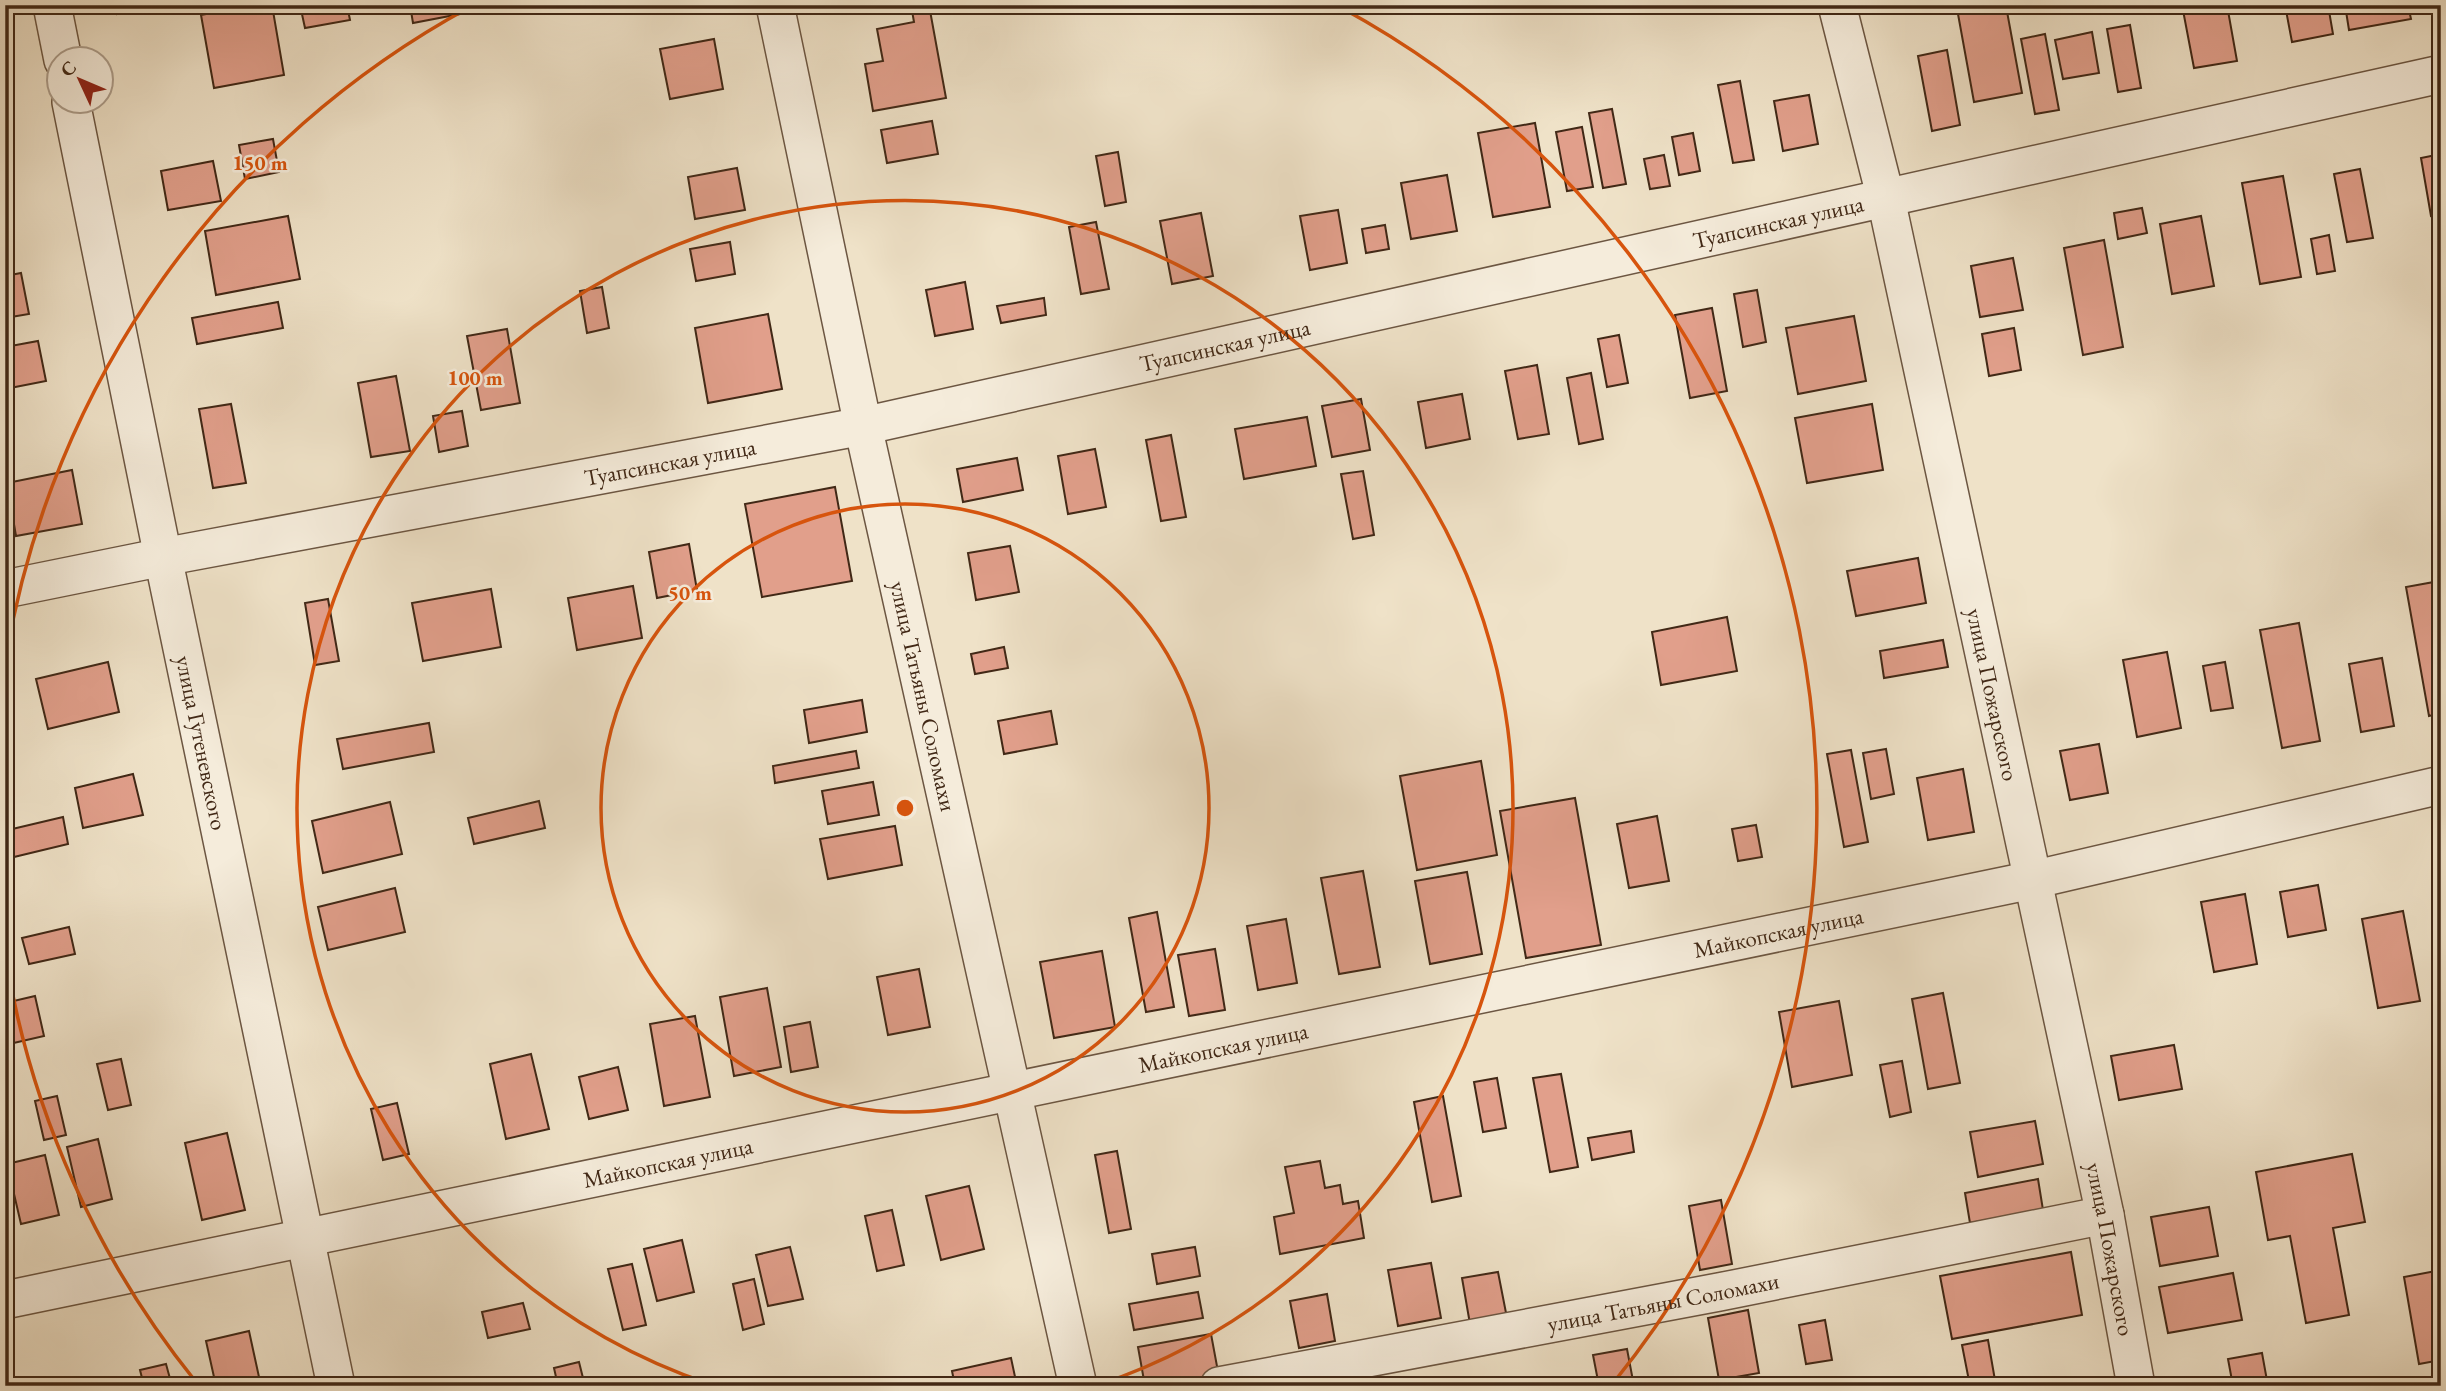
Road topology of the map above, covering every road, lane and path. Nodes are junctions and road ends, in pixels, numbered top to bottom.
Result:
1 (52, 5) edge
2 (775, 5) edge
3 (1838, 5) edge
4 (59, 46) edge
5 (2441, 74) edge
6 (74, 116) edge
7 (1886, 199) junction
8 (863, 426) junction
9 (163, 557) junction
10 (5, 589) edge
11 (2441, 785) edge
12 (2032, 880) junction
13 (1014, 1092) junction
14 (2105, 1215) junction
15 (304, 1238) junction
16 (5, 1300) edge
17 (336, 1386) edge
18 (1078, 1386) edge
19 (1219, 1386) edge
20 (2136, 1386) edge

1 - 4 street
2 - 8 street, улица Татьяны Соломахи
3 - 7 street, улица Пожарского
5 - 7 street, Туапсинская улица
6 - 9 street, улица Гутеневского
7 - 8 street, Туапсинская улица
7 - 12 street, улица Пожарского
8 - 9 street, Туапсинская улица
8 - 13 street, улица Татьяны Соломахи
9 - 10 street, Туапсинская улица
9 - 15 street, улица Гутеневского
11 - 12 street, Майкопская улица
12 - 13 street, Майкопская улица
12 - 14 street, улица Пожарского
13 - 15 street, Майкопская улица
13 - 18 street, улица Татьяны Соломахи
14 - 19 street, улица Татьяны Соломахи
14 - 20 street, улица Пожарского
15 - 16 street, Майкопская улица
15 - 17 street, улица Гутеневского

